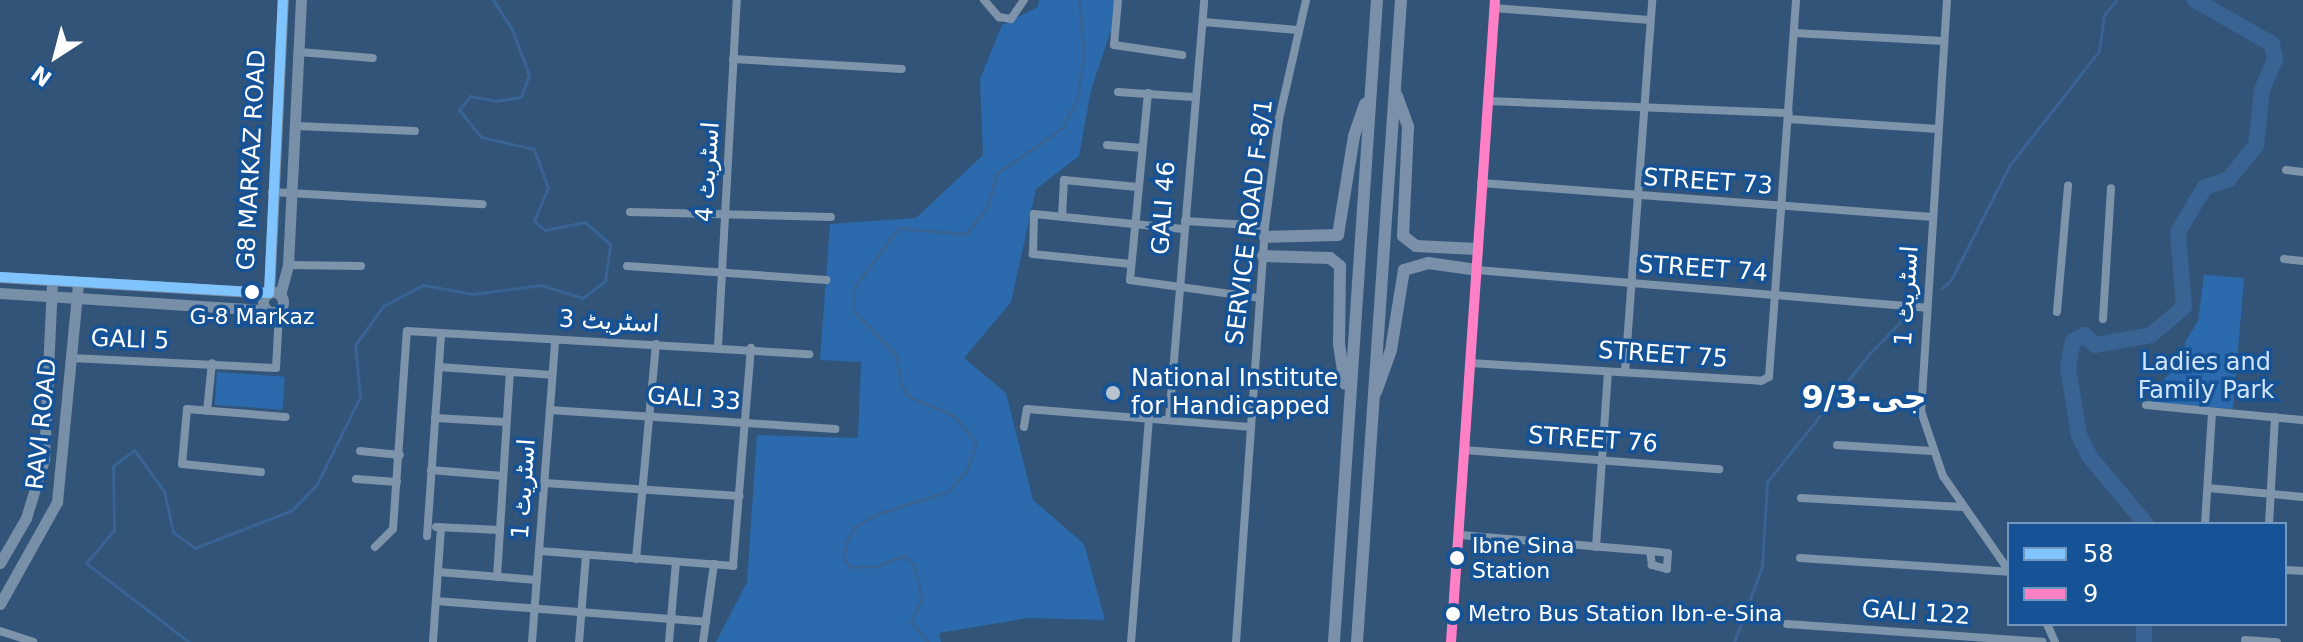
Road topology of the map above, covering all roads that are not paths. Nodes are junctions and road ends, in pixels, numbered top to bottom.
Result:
1 (283, 0) edge
2 (301, 0) edge
3 (737, 0) edge
4 (984, 0) edge
5 (1024, 0) edge
6 (1118, 0) edge
7 (1204, 0) edge
8 (1306, 0) edge
9 (1377, 0) edge
10 (1401, 0) edge
11 (1652, 0) edge
12 (1796, 0) edge
13 (1947, 0) edge
14 (1495, 4) edge
15 (1650, 20) junction
16 (1203, 22) junction
17 (1298, 30) junction
18 (1794, 33) junction
19 (1944, 41) junction
20 (299, 52) junction
21 (1182, 55) dead end
22 (373, 58) dead end
23 (733, 59) junction
24 (902, 69) dead end
25 (1371, 87) junction
26 (1395, 89) junction
27 (1118, 92) dead end
28 (1148, 93) junction
29 (1193, 97) junction
30 (1488, 101) junction
31 (1645, 105) junction
32 (1788, 116) junction
33 (276, 117) junction
34 (296, 122) junction
35 (1938, 129) junction
36 (415, 131) dead end
37 (1107, 145) dead end
38 (1142, 148) junction
39 (2286, 170) dead end
40 (2303, 172) edge
41 (1481, 183) junction
42 (2068, 185) dead end
43 (1138, 187) junction
44 (2111, 188) dead end
45 (272, 192) junction
46 (292, 193) junction
47 (1639, 197) junction
48 (483, 204) dead end
49 (1781, 208) junction
50 (630, 212) dead end
51 (724, 215) junction
52 (831, 217) dead end
53 (1062, 217) junction
54 (1933, 217) junction
55 (1135, 223) junction
56 (1184, 225) junction
57 (1265, 231) junction
58 (1477, 249) junction
59 (1263, 256) junction
60 (2284, 259) dead end
61 (2303, 261) edge
62 (1131, 264) junction
63 (288, 265) junction
64 (361, 266) dead end
65 (627, 266) dead end
66 (1477, 270) junction
67 (722, 274) junction
68 (0, 277) edge
69 (52, 280) junction
70 (827, 280) dead end
71 (78, 282) junction
72 (1178, 284) junction
73 (1633, 284) junction
74 (0, 293) edge
75 (275, 294) junction
76 (1775, 294) junction
77 (51, 296) junction
78 (1259, 298) junction
79 (77, 299) junction
80 (1926, 308) junction
81 (266, 310) junction
82 (279, 312) junction
83 (2057, 312) dead end
84 (2103, 319) dead end
85 (441, 334) junction
86 (555, 340) junction
87 (656, 344) junction
88 (718, 346) junction
89 (751, 348) junction
90 (809, 354) dead end
91 (71, 358) junction
92 (212, 363) junction
93 (1470, 363) junction
94 (439, 367) junction
95 (510, 372) junction
96 (1608, 372) junction
97 (1625, 372) junction
98 (552, 375) junction
99 (2146, 405) dead end
100 (1349, 407) junction
101 (1371, 407) junction
102 (550, 410) junction
103 (207, 411) junction
104 (2212, 413) junction
105 (649, 416) junction
106 (286, 417) dead end
107 (2275, 417) junction
108 (435, 418) junction
109 (1149, 420) junction
110 (1169, 420) junction
111 (2303, 420) edge
112 (506, 422) junction
113 (745, 422) junction
114 (1024, 427) dead end
115 (1249, 427) junction
116 (835, 429) dead end
117 (1837, 445) dead end
118 (1464, 450) junction
119 (360, 451) dead end
120 (1932, 451) junction
121 (400, 455) junction
122 (1603, 461) junction
123 (1719, 469) dead end
124 (431, 470) junction
125 (261, 472) dead end
126 (503, 476) junction
127 (356, 479) dead end
128 (397, 482) junction
129 (545, 483) junction
130 (2208, 488) junction
131 (642, 489) junction
132 (2271, 495) junction
133 (740, 496) junction
134 (2303, 497) edge
135 (1801, 498) dead end
136 (1963, 507) junction
137 (1342, 514) junction
138 (1365, 518) junction
139 (2205, 522) edge
140 (2269, 522) edge
141 (441, 527) junction
142 (500, 530) junction
143 (1460, 535) junction
144 (375, 547) dead end
145 (1596, 547) junction
146 (540, 551) junction
147 (1650, 551) dead end
148 (586, 555) junction
149 (1800, 558) dead end
150 (636, 559) junction
151 (676, 562) junction
152 (0, 563) edge
153 (714, 564) junction
154 (2007, 568) edge
155 (2007, 571) edge
156 (438, 572) junction
157 (497, 577) junction
158 (537, 580) junction
159 (436, 601) junction
160 (0, 604) edge
161 (535, 607) junction
162 (582, 611) junction
163 (671, 618) junction
164 (706, 622) junction
165 (1787, 624) dead end
166 (0, 631) edge
167 (2245, 640) dead end
168 (33, 642) edge
169 (433, 642) edge
170 (532, 642) edge
171 (579, 642) edge
172 (669, 642) edge
173 (703, 642) edge
174 (1131, 642) edge
175 (1236, 642) edge
176 (1334, 642) edge
177 (1357, 642) edge
178 (1451, 642) edge
179 (2042, 642) edge
180 (2277, 642) edge

1 - 33 street, G8 MARKAZ ROAD
2 - 20 street, G8 MARKAZ ROAD
3 - 23 street, اسٹریٹ 4
4 - 5 street
6 - 21 street
7 - 16 street, GALI 46
8 - 17 street, SERVICE ROAD F-8/1
9 - 25 main road
10 - 26 main road
11 - 15 street
12 - 18 street, STREET 75
13 - 19 street, اسٹریٹ 1
14 - 15 street
14 - 30 street
15 - 31 street
16 - 17 street
16 - 29 street, GALI 46
17 - 57 street, SERVICE ROAD F-8/1
18 - 19 street
18 - 32 street, STREET 75
19 - 35 street, اسٹریٹ 1
20 - 22 street
20 - 34 street, G8 MARKAZ ROAD
23 - 24 street
23 - 51 street, اسٹریٹ 4
25 - 57 main road
25 - 100 main road
26 - 58 main road
26 - 101 main road
27 - 28 street
28 - 29 street
28 - 38 street
29 - 56 street, GALI 46
30 - 31 street
30 - 41 street
31 - 32 street
31 - 47 street
32 - 35 street
32 - 49 street, STREET 75
33 - 34 street
33 - 45 street, G8 MARKAZ ROAD
34 - 36 street
34 - 46 street, G8 MARKAZ ROAD
35 - 54 street, اسٹریٹ 1
37 - 38 street
38 - 43 street
39 - 40 street
41 - 47 street, STREET 73
41 - 58 street
42 - 83 street
43 - 53 street
43 - 55 street
44 - 84 street
45 - 46 street
45 - 75 street, G8 MARKAZ ROAD
46 - 48 street
46 - 63 street, G8 MARKAZ ROAD
47 - 49 street, STREET 73
47 - 73 street
49 - 54 street, STREET 73
49 - 76 street, STREET 75
50 - 51 street
51 - 52 street
51 - 67 street, اسٹریٹ 4
53 - 55 street
53 - 62 street
54 - 80 street, اسٹریٹ 1
55 - 56 street
55 - 62 street
56 - 57 street
56 - 72 street, GALI 46
57 - 59 street, SERVICE ROAD F-8/1
58 - 66 street
59 - 78 street, SERVICE ROAD F-8/1
59 - 100 main road
60 - 61 street
62 - 72 street
63 - 64 street
63 - 75 street, G8 MARKAZ ROAD
65 - 67 street
66 - 73 street, STREET 74
66 - 93 street
66 - 101 main road
67 - 70 street
67 - 88 street, اسٹریٹ 4
68 - 69 street, G8 MARKAZ ROAD
69 - 71 street, G8 MARKAZ ROAD
69 - 77 street, RAVI ROAD
71 - 75 street, G8 MARKAZ ROAD
71 - 79 street, RAVI ROAD
72 - 78 street
72 - 110 street, GALI 46
73 - 76 street, STREET 74
73 - 97 street
74 - 77 street
75 - 81 street
75 - 82 street
76 - 80 street, STREET 74
76 - 97 street, STREET 75
77 - 79 street
77 - 152 street, RAVI ROAD
78 - 115 street, SERVICE ROAD F-8/1
79 - 81 street
79 - 91 street, RAVI ROAD
80 - 120 street, اسٹریٹ 1
81 - 82 street
82 - 92 street, GALI 5
85 - 86 street, اسٹریٹ 3
85 - 94 street
85 - 121 street, اسٹریٹ 3
86 - 87 street, اسٹریٹ 3
86 - 98 street, اسٹریٹ 1
87 - 88 street, اسٹریٹ 3
87 - 105 street
88 - 89 street, اسٹریٹ 3
89 - 90 street, اسٹریٹ 3
89 - 113 street
91 - 92 street, GALI 5
91 - 160 street, RAVI ROAD
92 - 103 street
93 - 96 street, STREET 75
93 - 118 street
94 - 95 street
94 - 108 street
95 - 98 street
95 - 112 street
96 - 97 street, STREET 75
96 - 122 street
98 - 102 street, اسٹریٹ 1
99 - 104 street
100 - 137 main road
101 - 138 main road
102 - 105 street, GALI 33
102 - 129 street, اسٹریٹ 1
103 - 106 street
103 - 125 street
104 - 107 street
104 - 130 street
105 - 113 street, GALI 33
105 - 131 street
107 - 111 street
107 - 132 street
108 - 112 street
108 - 124 street
109 - 110 street
109 - 114 street
109 - 174 street
110 - 115 street
112 - 126 street
113 - 116 street, GALI 33
113 - 133 street
115 - 175 street, SERVICE ROAD F-8/1
117 - 120 street
118 - 122 street, STREET 76
118 - 143 street
119 - 121 street
120 - 136 street, اسٹریٹ 1
121 - 128 street
122 - 123 street, STREET 76
122 - 145 street
124 - 126 street
124 - 141 street
126 - 142 street
127 - 128 street
128 - 144 street
129 - 131 street
129 - 146 street, اسٹریٹ 1
130 - 132 street
130 - 139 street
131 - 133 street
131 - 150 street
132 - 134 street
132 - 140 street
133 - 153 street
135 - 136 street
136 - 154 street, اسٹریٹ 1
137 - 138 main road
137 - 176 main road
138 - 177 main road
141 - 142 street
141 - 156 street
142 - 157 street
143 - 145 street
143 - 178 street
145 - 147 street
146 - 148 street
146 - 158 street, اسٹریٹ 1
148 - 150 street
148 - 162 street
149 - 155 street
150 - 151 street
151 - 153 street
151 - 163 street
153 - 164 street
156 - 157 street
156 - 159 street
157 - 158 street
158 - 161 street, اسٹریٹ 1
159 - 161 street
159 - 169 street
161 - 162 street
161 - 170 street, اسٹریٹ 1
162 - 163 street
162 - 171 street
163 - 164 street
163 - 172 street
164 - 173 street
165 - 179 street, GALI 122
166 - 168 street
167 - 180 street

